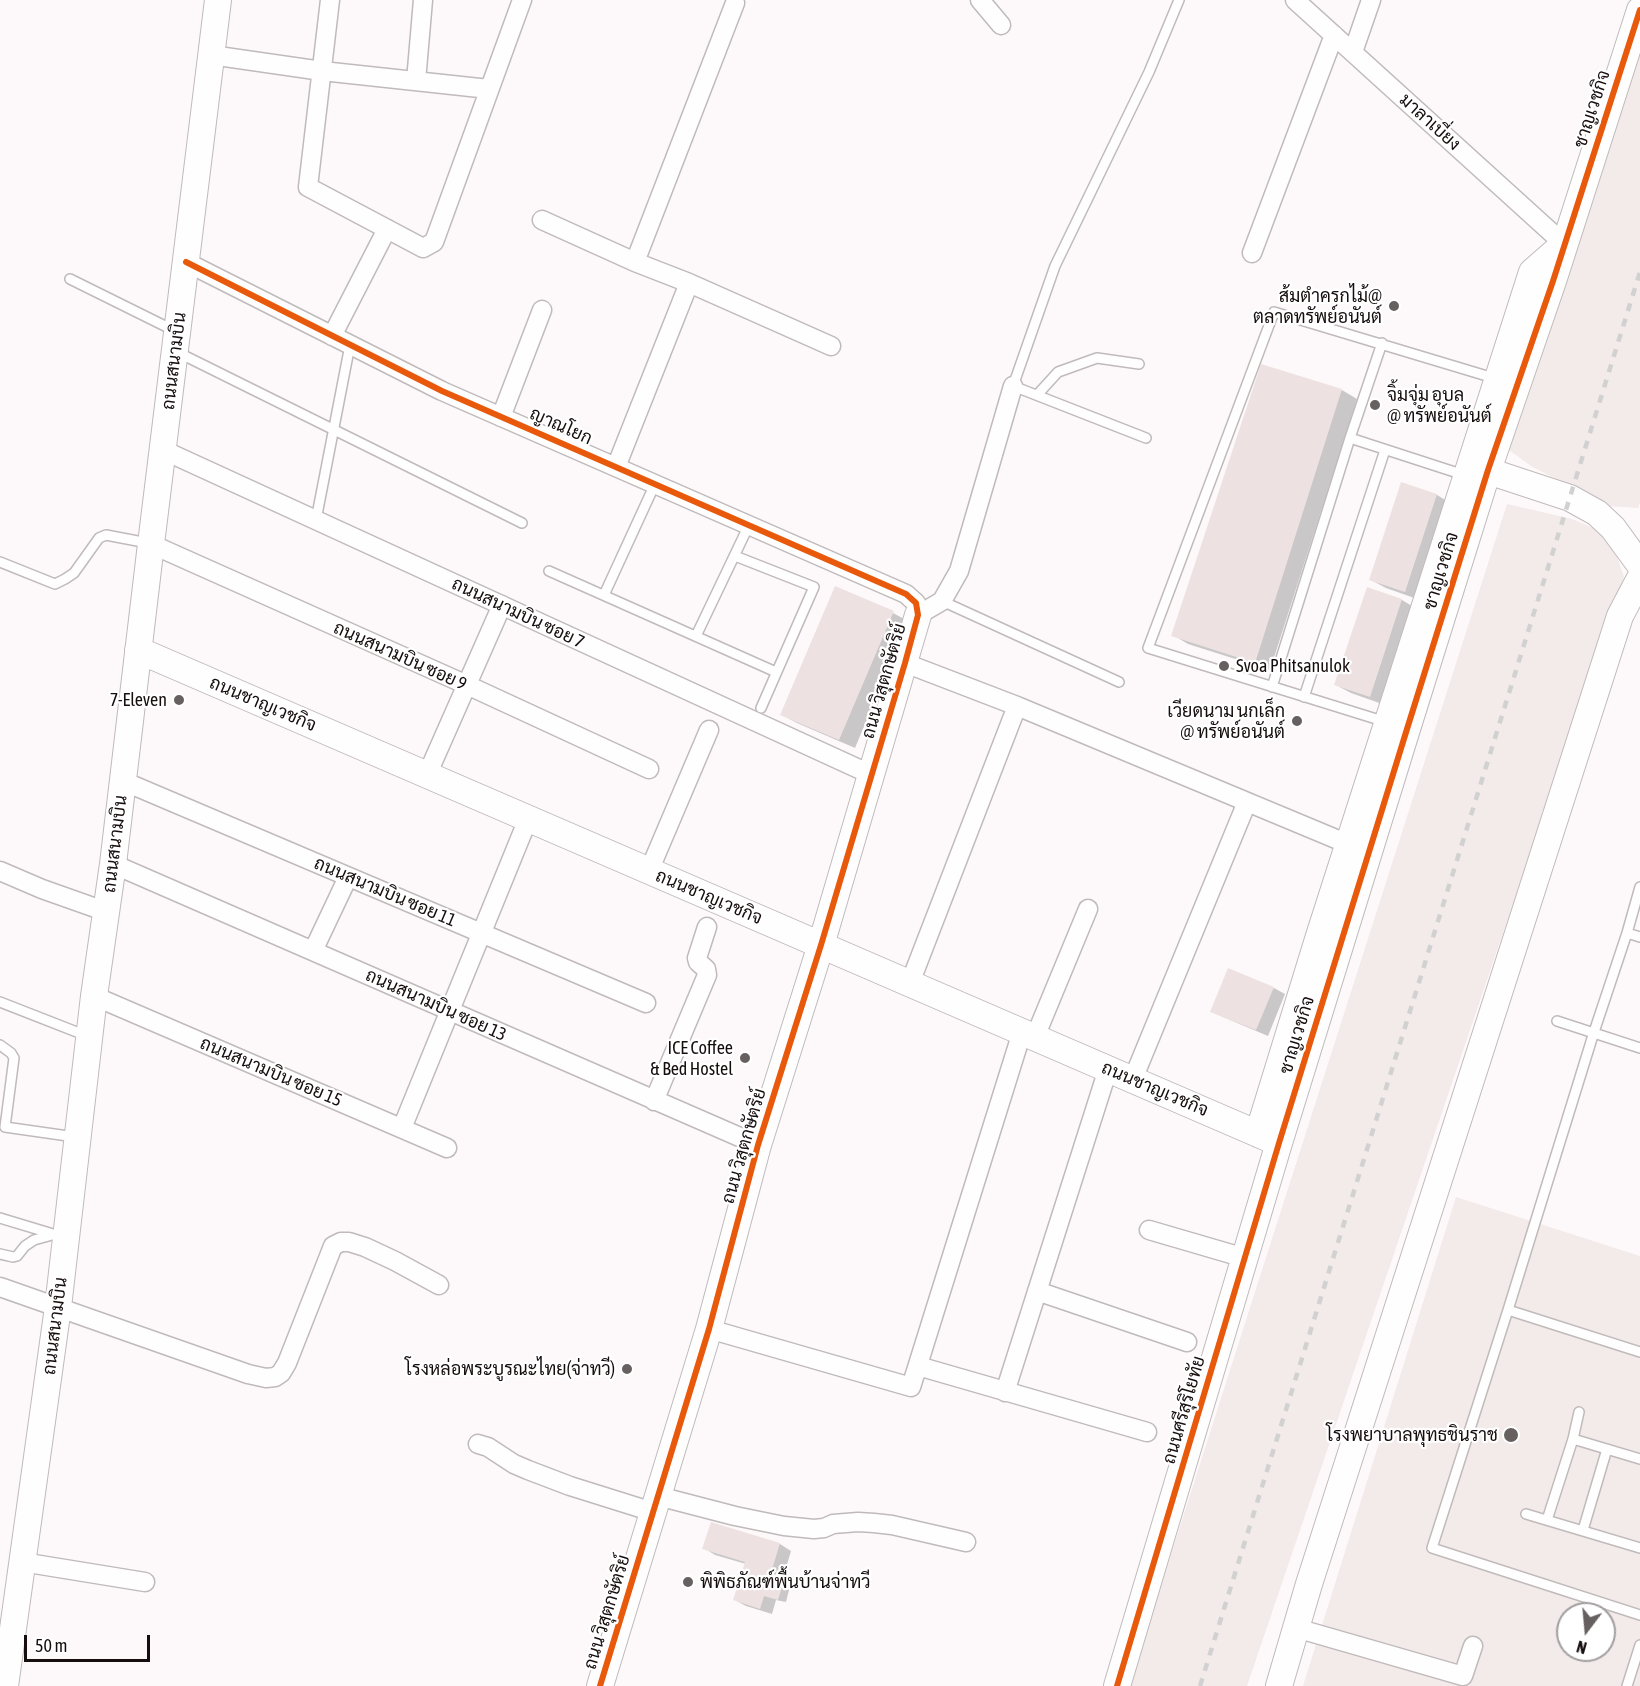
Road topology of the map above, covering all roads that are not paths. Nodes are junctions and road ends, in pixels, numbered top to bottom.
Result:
1 (218, 0) edge
2 (330, 0) edge
3 (423, 0) edge
4 (522, 0) edge
5 (980, 0) edge
6 (1179, 0) edge
7 (1295, 0) edge
8 (1371, 0) edge
9 (735, 3) dead end
10 (1640, 10) edge
11 (1001, 25) dead end
12 (1334, 35) junction
13 (1353, 52) junction
14 (211, 55) junction
15 (322, 71) junction
16 (416, 81) junction
17 (489, 89) junction
18 (542, 220) dead end
19 (387, 229) junction
20 (1564, 244) junction
21 (1252, 253) dead end
22 (186, 262) junction
23 (635, 262) junction
24 (70, 279) dead end
25 (689, 284) junction
26 (542, 310) dead end
27 (332, 336) junction
28 (176, 341) junction
29 (1382, 343) junction
30 (350, 345) junction
31 (831, 346) dead end
32 (1139, 364) dead end
33 (1497, 379) junction
34 (1013, 386) junction
35 (1037, 395) junction
36 (501, 417) junction
37 (334, 429) junction
38 (1146, 438) dead end
39 (1350, 438) junction
40 (163, 450) junction
41 (1385, 450) junction
42 (616, 467) junction
43 (1474, 470) junction
44 (655, 484) junction
45 (316, 520) junction
46 (522, 523) dead end
47 (749, 525) junction
48 (151, 544) junction
49 (735, 556) junction
50 (0, 562) edge
51 (1640, 565) edge
52 (549, 571) dead end
53 (1640, 578) edge
54 (604, 596) junction
55 (942, 601) junction
56 (502, 605) junction
57 (918, 615) junction
58 (696, 636) junction
59 (138, 651) junction
60 (905, 663) junction
61 (776, 672) junction
62 (1119, 682) dead end
63 (467, 685) junction
64 (1272, 687) junction
65 (1304, 697) junction
66 (1017, 706) junction
67 (761, 708) dead end
68 (1387, 722) junction
69 (709, 730) dead end
70 (649, 769) dead end
71 (427, 775) junction
72 (872, 775) junction
73 (123, 781) junction
74 (1247, 802) junction
75 (528, 819) junction
76 (1348, 844) junction
77 (113, 864) junction
78 (0, 871) edge
79 (649, 871) junction
80 (348, 877) junction
81 (1640, 887) edge
82 (1088, 909) dead end
83 (107, 912) junction
84 (707, 927) dead end
85 (482, 933) junction
86 (1627, 933) junction
87 (1640, 937) edge
88 (821, 945) junction
89 (313, 951) junction
90 (910, 983) junction
91 (94, 996) junction
92 (0, 1002) edge
93 (646, 1003) dead end
94 (450, 1011) junction
95 (1557, 1021) dead end
96 (1594, 1032) junction
97 (1029, 1034) junction
98 (89, 1037) junction
99 (0, 1045) edge
100 (1640, 1048) edge
101 (1107, 1069) junction
102 (1133, 1079) junction
103 (654, 1101) junction
104 (402, 1128) junction
105 (77, 1137) junction
106 (1269, 1138) junction
107 (758, 1145) junction
108 (447, 1148) dead end
109 (0, 1218) edge
110 (1149, 1230) dead end
111 (60, 1236) junction
112 (0, 1254) edge
113 (1245, 1258) junction
114 (439, 1285) dead end
115 (0, 1287) edge
116 (1037, 1291) junction
117 (58, 1307) junction
118 (1508, 1310) junction
119 (709, 1329) junction
120 (1187, 1342) dead end
121 (1640, 1352) edge
122 (918, 1366) junction
123 (1005, 1392) junction
124 (1580, 1412) dead end
125 (1147, 1432) dead end
126 (1573, 1439) junction
127 (478, 1444) dead end
128 (1607, 1449) junction
129 (1640, 1459) edge
130 (655, 1504) junction
131 (1526, 1514) dead end
132 (1547, 1520) junction
133 (1583, 1530) junction
134 (966, 1542) dead end
135 (1640, 1548) edge
136 (22, 1562) junction
137 (145, 1582) dead end
138 (1640, 1615) edge
139 (1296, 1628) junction
140 (1640, 1645) edge
141 (1473, 1646) dead end
142 (5, 1686) edge
143 (600, 1686) edge
144 (1117, 1686) edge
145 (1278, 1686) edge
146 (1627, 1686) edge

1 - 14 street, ถนนสนามบิน
2 - 15 street
3 - 16 street
4 - 17 street
5 - 11 street
6 - 34 lane
7 - 12 street, มาลาเบี่ยง
8 - 13 street
9 - 23 street
10 - 20 street, ชาญเวชกิจ
12 - 13 street, มาลาเบี่ยง
12 - 21 street
13 - 20 street, มาลาเบี่ยง
14 - 15 street
14 - 22 street, ถนนสนามบิน
15 - 16 street
15 - 19 street
16 - 17 street
17 - 19 street
18 - 23 street
19 - 27 street
20 - 33 street
20 - 43 street, ชาญเวชกิจ
22 - 27 street, ญาณโยก
22 - 28 street, ถนนสนามบิน
23 - 25 street
24 - 28 lane
25 - 31 street
25 - 42 street
26 - 36 street
27 - 30 street, ญาณโยก
28 - 37 lane
28 - 40 street, ถนนสนามบิน
29 - 33 lane
29 - 39 lane
29 - 64 lane
30 - 36 street, ญาณโยก
30 - 37 lane
32 - 35 lane
33 - 43 street
34 - 35 lane
34 - 55 street
35 - 38 lane
36 - 42 street, ญาณโยก
37 - 45 lane
37 - 46 lane
39 - 41 lane
39 - 64 lane
40 - 45 street, ถนนสนามบิน ซอย 7
40 - 48 street, ถนนสนามบิน
41 - 43 lane
41 - 65 lane
42 - 44 street, ญาณโยก
43 - 51 street
43 - 68 street
43 - 106 street, ชาญเวชกิจ
44 - 47 street, ญาณโยก
44 - 54 lane
45 - 56 street, ถนนสนามบิน ซอย 7
47 - 49 lane
47 - 57 street, ญาณโยก
48 - 50 lane
48 - 59 street, ถนนสนามบิน
48 - 63 street, ถนนสนามบิน ซอย 9
49 - 58 lane
49 - 61 lane
52 - 54 lane
53 - 139 street
54 - 58 lane
55 - 57 street
55 - 62 lane
56 - 63 street
56 - 72 street, ถนนสนามบิน ซอย 7
57 - 60 street, ถนน วิสุตกษัตริย์
58 - 61 lane
59 - 71 street, ถนนชาญเวชกิจ
59 - 73 street, ถนนสนามบิน
60 - 66 street
60 - 72 street, ถนน วิสุตกษัตริย์
61 - 67 lane
63 - 70 street, ถนนสนามบิน ซอย 9
63 - 71 street
64 - 65 lane
65 - 68 lane
66 - 74 street
66 - 90 street
68 - 76 street
69 - 79 street
71 - 75 street, ถนนชาญเวชกิจ
72 - 88 street, ถนน วิสุตกษัตริย์
73 - 77 street, ถนนสนามบิน
73 - 80 street, ถนนสนามบิน ซอย 11
74 - 76 street
74 - 102 street
75 - 79 street, ถนนชาญเวชกิจ
75 - 85 street
76 - 106 street
77 - 83 street, ถนนสนามบิน
77 - 89 street, ถนนสนามบิน ซอย 13
78 - 83 street
79 - 88 street, ถนนชาญเวชกิจ
80 - 85 street, ถนนสนามบิน ซอย 11
80 - 89 street
81 - 86 lane
82 - 97 street
83 - 91 street, ถนนสนามบิน
84 - 103 street
85 - 93 street, ถนนสนามบิน ซอย 11
85 - 94 street
86 - 87 lane
86 - 96 lane
88 - 90 street, ถนนชาญเวชกิจ
88 - 107 street, ถนน วิสุตกษัตริย์
89 - 94 street, ถนนสนามบิน ซอย 13
90 - 97 street, ถนนชาญเวชกิจ
91 - 98 street, ถนนสนามบิน
91 - 104 street, ถนนสนามบิน ซอย 15
92 - 98 lane
94 - 103 street, ถนนสนามบิน ซอย 13
94 - 104 street
95 - 96 lane
96 - 100 lane
96 - 118 lane
97 - 101 street, ถนนชาญเวชกิจ
97 - 122 street
98 - 105 street, ถนนสนามบิน
99 - 105 lane
101 - 102 street, ถนนชาญเวชกิจ
101 - 116 street
102 - 106 street, ถนนชาญเวชกิจ
103 - 107 street, ถนนสนามบิน ซอย 13
104 - 108 street, ถนนสนามบิน ซอย 15
105 - 111 street, ถนนสนามบิน
106 - 113 street, ถนนศรีสุริโยทัย
107 - 119 street, ถนน วิสุตกษัตริย์
109 - 111 lane
110 - 113 street
111 - 112 lane
111 - 117 street, ถนนสนามบิน
113 - 144 street, ถนนศรีสุริโยทัย
114 - 117 street
115 - 117 street
116 - 120 street
116 - 123 street
117 - 136 street, ถนนสนามบิน
118 - 121 lane
118 - 138 lane
119 - 122 street
119 - 130 street, ถนน วิสุตกษัตริย์
122 - 123 street
123 - 125 street
124 - 126 lane
126 - 128 lane
126 - 132 lane
127 - 130 street
128 - 129 lane
128 - 133 lane
130 - 134 street
130 - 143 street, ถนน วิสุตกษัตริย์
131 - 132 lane
132 - 133 lane
133 - 135 lane
136 - 137 street
136 - 142 street, ถนนสนามบิน
139 - 141 street
139 - 145 street
140 - 146 lane

